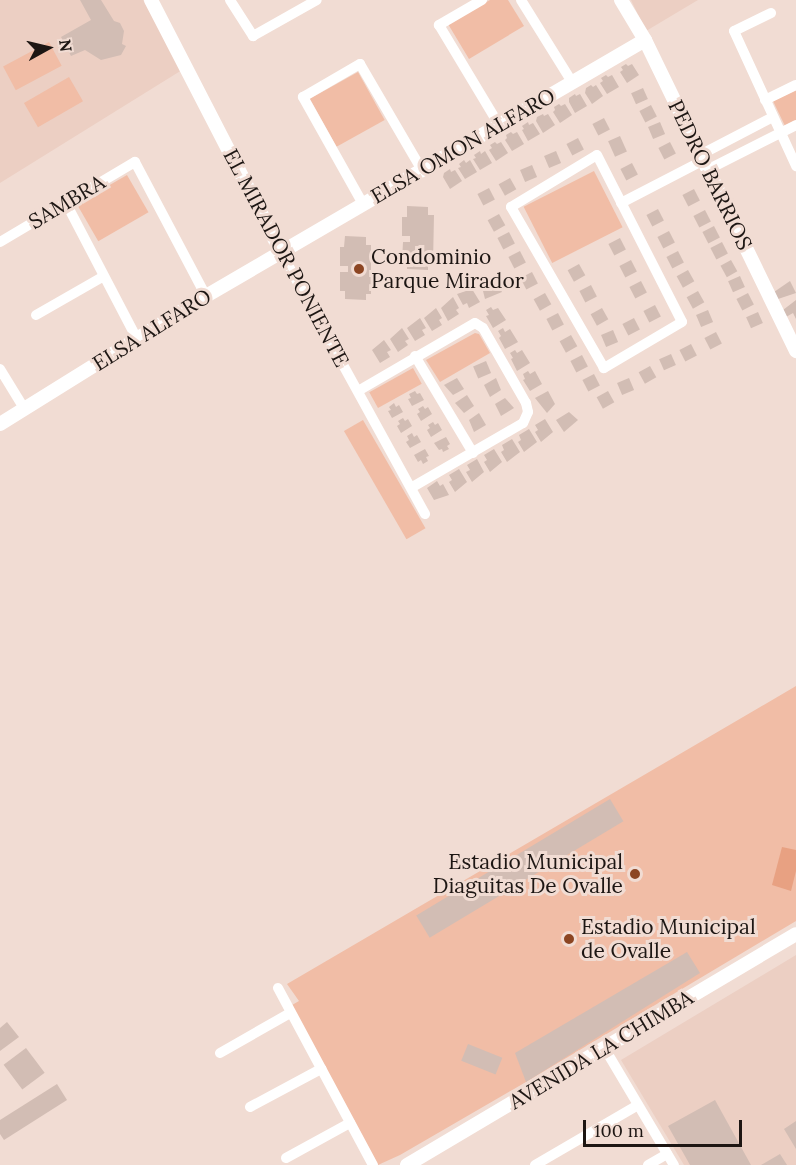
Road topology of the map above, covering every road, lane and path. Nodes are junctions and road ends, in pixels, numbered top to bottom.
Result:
1 (230, 0) edge
2 (317, 0) edge
3 (482, 0) edge
4 (521, 0) edge
5 (621, 0) edge
6 (156, 2) edge
7 (771, 13) dead end
8 (645, 40) junction
9 (572, 82) junction
10 (796, 85) edge
11 (765, 100) junction
12 (773, 117) junction
13 (500, 125) junction
14 (796, 125) edge
15 (780, 132) junction
16 (703, 162) junction
17 (796, 166) edge
18 (422, 170) junction
19 (66, 203) junction
20 (621, 203) junction
21 (363, 204) junction
22 (0, 242) edge
23 (281, 252) junction
24 (104, 276) junction
25 (206, 296) junction
26 (36, 315) dead end
27 (137, 339) junction
28 (796, 351) edge
29 (415, 356) junction
30 (0, 369) edge
31 (358, 391) junction
32 (25, 410) junction
33 (0, 424) edge
34 (473, 453) junction
35 (411, 488) junction
36 (425, 514) dead end
37 (796, 934) edge
38 (278, 988) dead end
39 (291, 1013) junction
40 (605, 1049) junction
41 (220, 1053) dead end
42 (321, 1069) junction
43 (638, 1105) junction
44 (250, 1107) dead end
45 (350, 1123) junction
46 (667, 1154) junction
47 (286, 1158) dead end
48 (373, 1165) edge
49 (406, 1165) edge
50 (535, 1165) edge
51 (648, 1165) edge
52 (674, 1165) edge

1 - 2 street
3 - 13 street
4 - 9 street
5 - 8 street, PEDRO BARRIOS
6 - 23 street, EL MIRADOR PONIENTE
7 - 11 street
8 - 9 street, ELSA OMON ALFARO
8 - 16 street, PEDRO BARRIOS
9 - 13 street, ELSA OMON ALFARO
10 - 11 street
11 - 12 street
12 - 15 street
12 - 16 street
13 - 18 street, ELSA OMON ALFARO
14 - 15 street
15 - 16 street
15 - 17 street
16 - 20 street
16 - 28 street, PEDRO BARRIOS
18 - 21 street, ELSA OMON ALFARO
18 - 21 street
19 - 22 street, SAMBRA
19 - 24 street
19 - 25 street, SAMBRA
20 - 20 street
21 - 23 street, ELSA OMON ALFARO
23 - 25 street, ELSA ALFARO
23 - 31 street, EL MIRADOR PONIENTE
24 - 26 street
24 - 27 street
25 - 27 street, ELSA ALFARO
27 - 32 street, ELSA ALFARO
29 - 31 street
29 - 34 street
29 - 34 street
30 - 32 street
31 - 35 street, EL MIRADOR PONIENTE
32 - 33 street
34 - 35 street
35 - 36 street, EL MIRADOR PONIENTE
37 - 40 street, AVENIDA LA CHIMBA
38 - 39 street
39 - 41 street
39 - 42 street
40 - 43 street
40 - 49 street, AVENIDA LA CHIMBA
42 - 44 street
42 - 45 street
43 - 46 street
43 - 50 street
45 - 47 street
45 - 48 street
46 - 51 street
46 - 52 street

